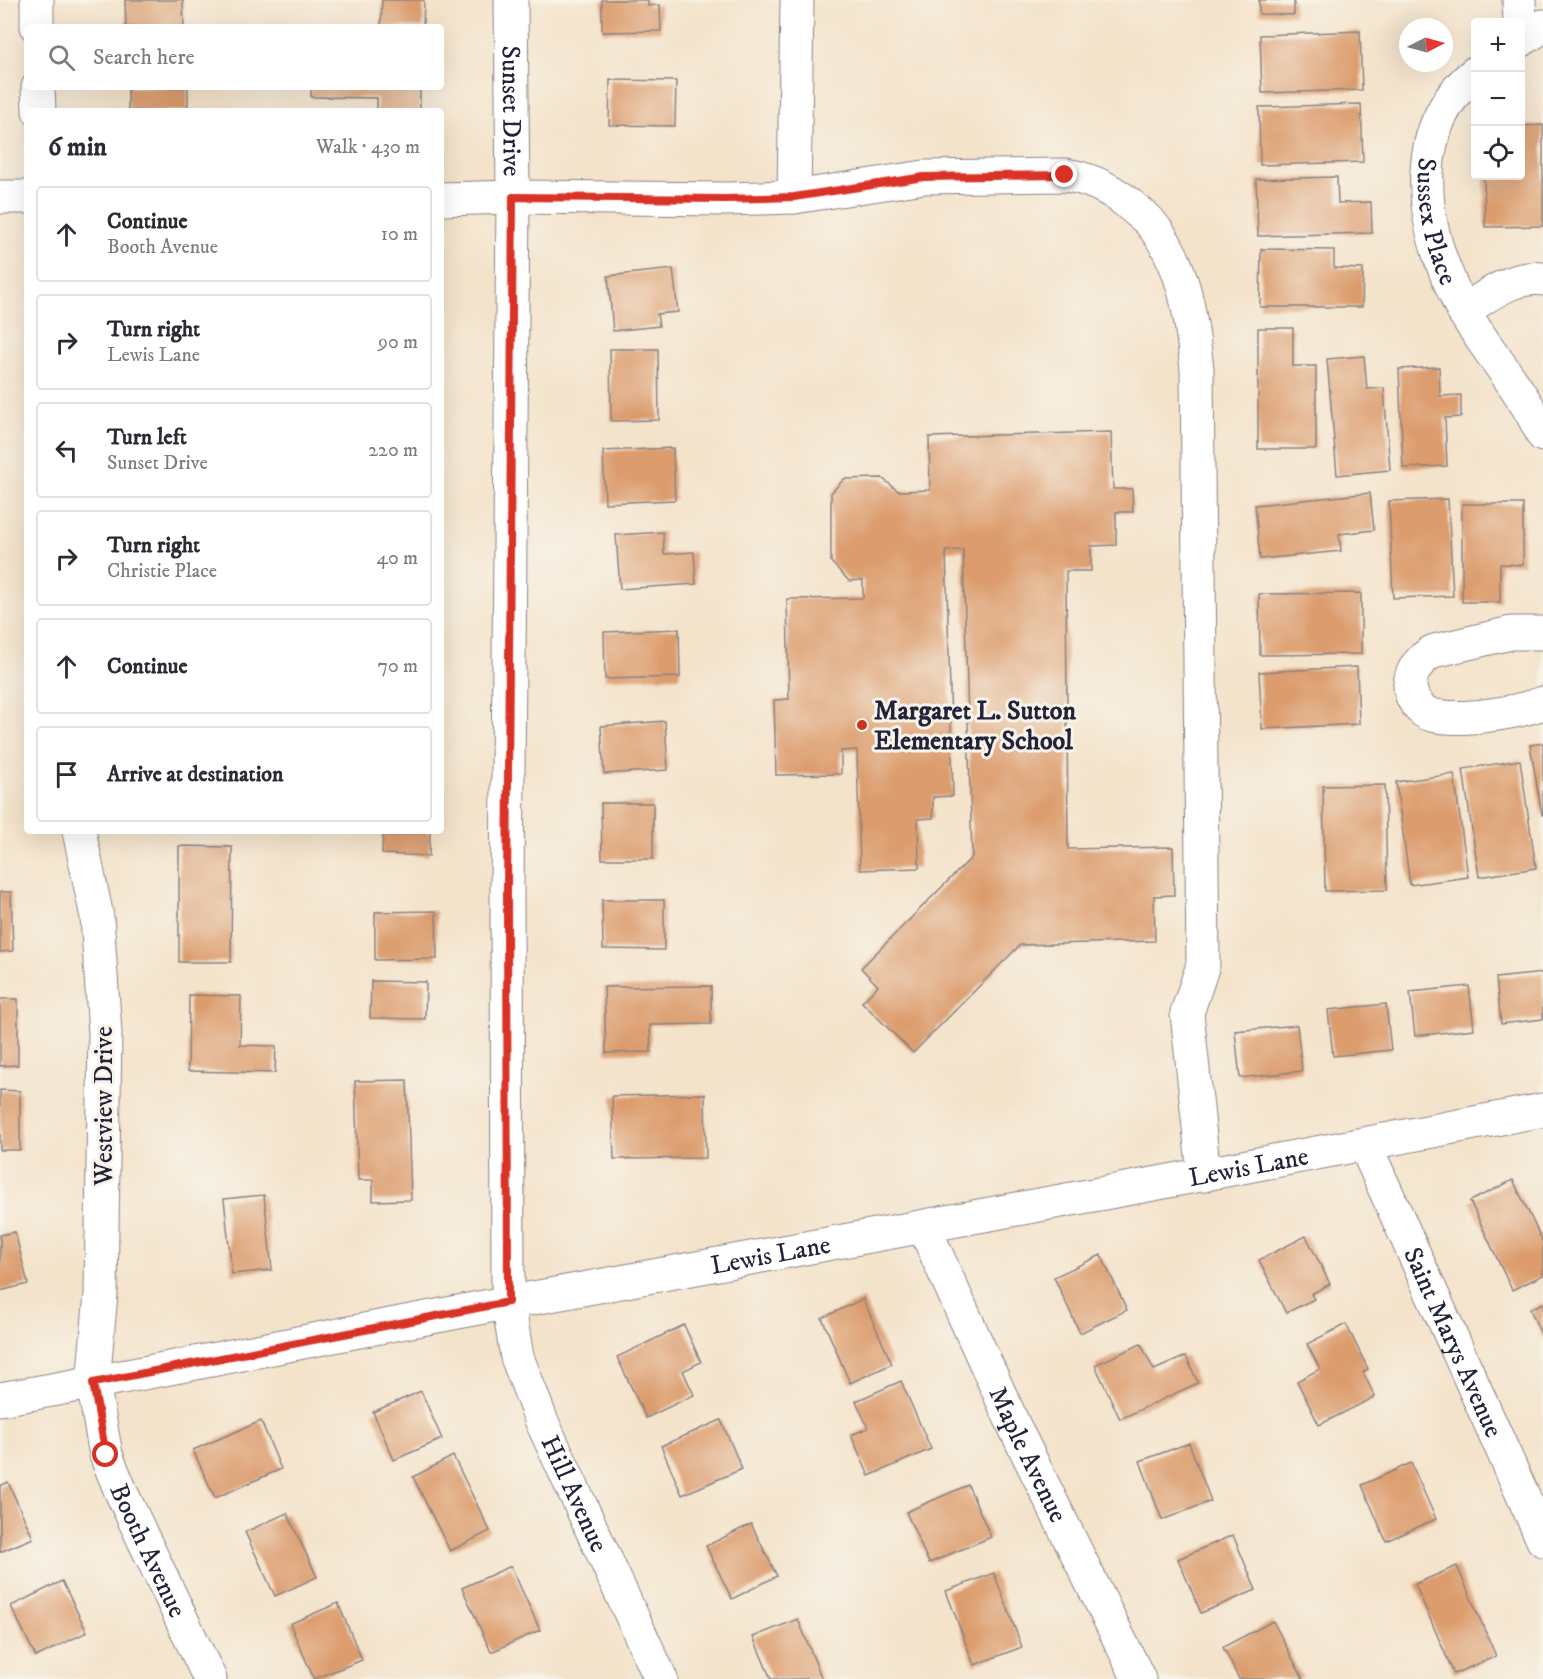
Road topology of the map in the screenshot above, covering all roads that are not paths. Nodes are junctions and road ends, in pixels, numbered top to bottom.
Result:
1 (37, 0) edge
2 (511, 0) edge
3 (797, 0) edge
4 (1519, 0) edge
5 (37, 24) edge
6 (1528, 34) edge
7 (1471, 76) edge
8 (38, 90) edge
9 (39, 108) edge
10 (0, 197) edge
11 (24, 197) edge
12 (513, 197) junction
13 (794, 197) junction
14 (444, 199) edge
15 (1543, 279) edge
16 (1463, 311) junction
17 (1531, 381) edge
18 (1543, 435) edge
19 (1543, 633) edge
20 (1543, 703) edge
21 (80, 834) edge
22 (1543, 1110) edge
23 (1365, 1145) junction
24 (1204, 1175) junction
25 (924, 1227) junction
26 (508, 1302) junction
27 (93, 1383) junction
28 (0, 1399) edge
29 (1543, 1540) edge
30 (210, 1679) edge
31 (661, 1679) edge
32 (1139, 1679) edge

1 - 5 street
2 - 12 street, Sunset Drive
3 - 13 street
4 - 6 street
7 - 16 street, Sussex Place
8 - 9 street
10 - 11 street
12 - 13 street
12 - 14 street
12 - 26 street, Sunset Drive
13 - 24 street
15 - 16 street, Sussex Place
16 - 17 street, Sussex Place
17 - 18 street, Sussex Place
19 - 20 street
21 - 27 street, Westview Drive
22 - 23 street, Lewis Lane
23 - 24 street, Lewis Lane
23 - 29 street, Saint Marys Avenue
24 - 25 street, Lewis Lane
25 - 26 street, Lewis Lane
25 - 32 street, Maple Avenue
26 - 27 street, Lewis Lane
26 - 31 street, Hill Avenue
27 - 28 street, Lewis Lane
27 - 30 street, Booth Avenue

